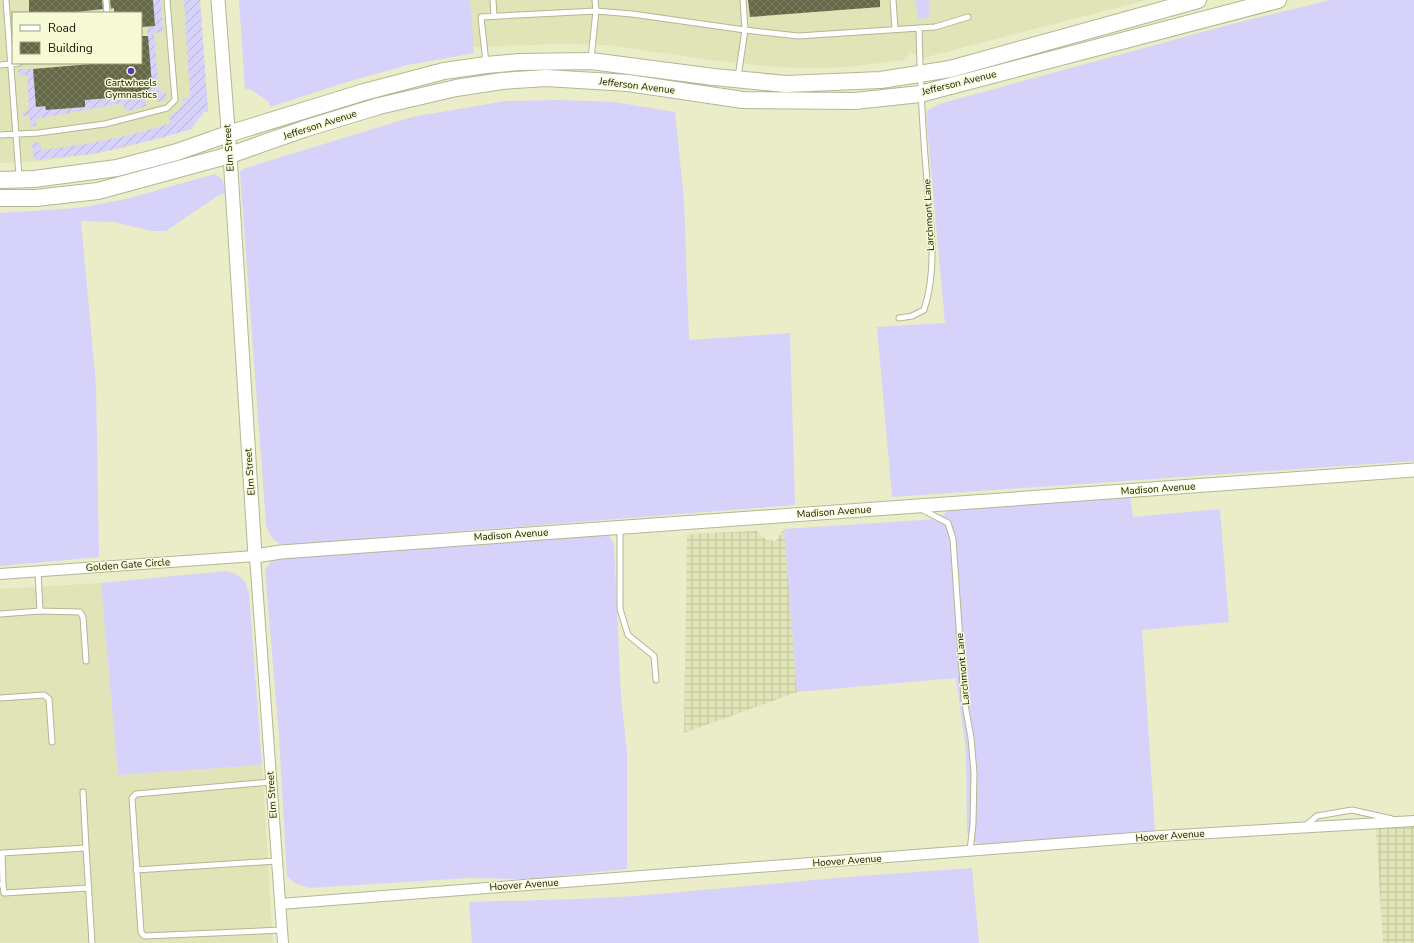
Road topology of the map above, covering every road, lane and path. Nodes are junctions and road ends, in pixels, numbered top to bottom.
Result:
1 (6, 0) edge
2 (106, 0) edge
3 (167, 0) edge
4 (218, 0) edge
5 (493, 0) edge
6 (595, 0) edge
7 (742, 0) edge
8 (892, 0) edge
9 (1198, 0) edge
10 (1237, 0) edge
11 (1278, 0) edge
12 (107, 12) edge
13 (596, 12) junction
14 (494, 16) junction
15 (968, 17) dead end
16 (1181, 25) junction
17 (919, 28) junction
18 (895, 29) junction
19 (745, 30) junction
20 (591, 61) junction
21 (10, 64) junction
22 (0, 65) edge
23 (486, 65) junction
24 (920, 74) junction
25 (737, 80) junction
26 (502, 81) junction
27 (920, 94) junction
28 (16, 134) junction
29 (228, 134) junction
30 (0, 135) edge
31 (230, 155) junction
32 (0, 180) edge
33 (19, 180) junction
34 (0, 198) edge
35 (899, 318) dead end
36 (1414, 470) edge
37 (917, 506) junction
38 (620, 527) junction
39 (255, 556) junction
40 (38, 572) junction
41 (0, 574) edge
42 (40, 611) junction
43 (0, 614) edge
44 (86, 661) dead end
45 (656, 680) dead end
46 (0, 698) edge
47 (52, 742) dead end
48 (271, 782) junction
49 (83, 792) dead end
50 (1414, 821) edge
51 (86, 848) junction
52 (970, 851) junction
53 (277, 861) junction
54 (136, 870) junction
55 (2, 885) edge
56 (88, 888) junction
57 (280, 904) junction
58 (282, 930) junction
59 (92, 943) edge
60 (283, 943) edge

1 - 21 lane
2 - 12 lane
3 - 28 lane
4 - 29 street, Elm Street
5 - 14 lane
6 - 13 lane
7 - 19 lane
8 - 18 lane
9 - 24 main road, Jefferson Avenue
10 - 16 main road
11 - 16 main road, Jefferson Avenue
13 - 14 lane
13 - 19 lane
13 - 20 lane
14 - 23 lane
15 - 17 lane
16 - 27 main road, Jefferson Avenue
17 - 18 lane
17 - 24 lane
18 - 19 lane
19 - 25 lane
20 - 23 main road, Jefferson Avenue
20 - 25 main road, Jefferson Avenue
20 - 26 main road
21 - 22 lane
21 - 28 lane
23 - 29 main road, Jefferson Avenue
24 - 25 main road, Jefferson Avenue
24 - 27 lane
26 - 27 main road, Jefferson Avenue
26 - 31 main road, Jefferson Avenue
27 - 35 lane, Larchmont Lane
28 - 30 lane
28 - 33 lane
29 - 31 street, Elm Street
29 - 33 main road, Jefferson Avenue
31 - 34 main road, Jefferson Avenue
31 - 39 street, Elm Street
32 - 33 main road, Jefferson Avenue
36 - 37 street, Madison Avenue
37 - 38 street, Madison Avenue
37 - 52 lane, Larchmont Lane
38 - 39 street, Madison Avenue
38 - 45 lane
39 - 40 street, Golden Gate Circle
39 - 48 street, Elm Street
40 - 41 street, Golden Gate Circle
40 - 42 lane
42 - 43 lane
42 - 44 lane
46 - 47 lane
48 - 53 street, Elm Street
48 - 54 lane
49 - 51 lane
50 - 52 street, Hoover Avenue
51 - 55 lane
51 - 56 lane
52 - 57 street, Hoover Avenue
53 - 54 lane
53 - 57 street, Elm Street
54 - 58 lane
55 - 56 lane
56 - 59 lane
57 - 58 street, Elm Street
58 - 60 street, Elm Street

